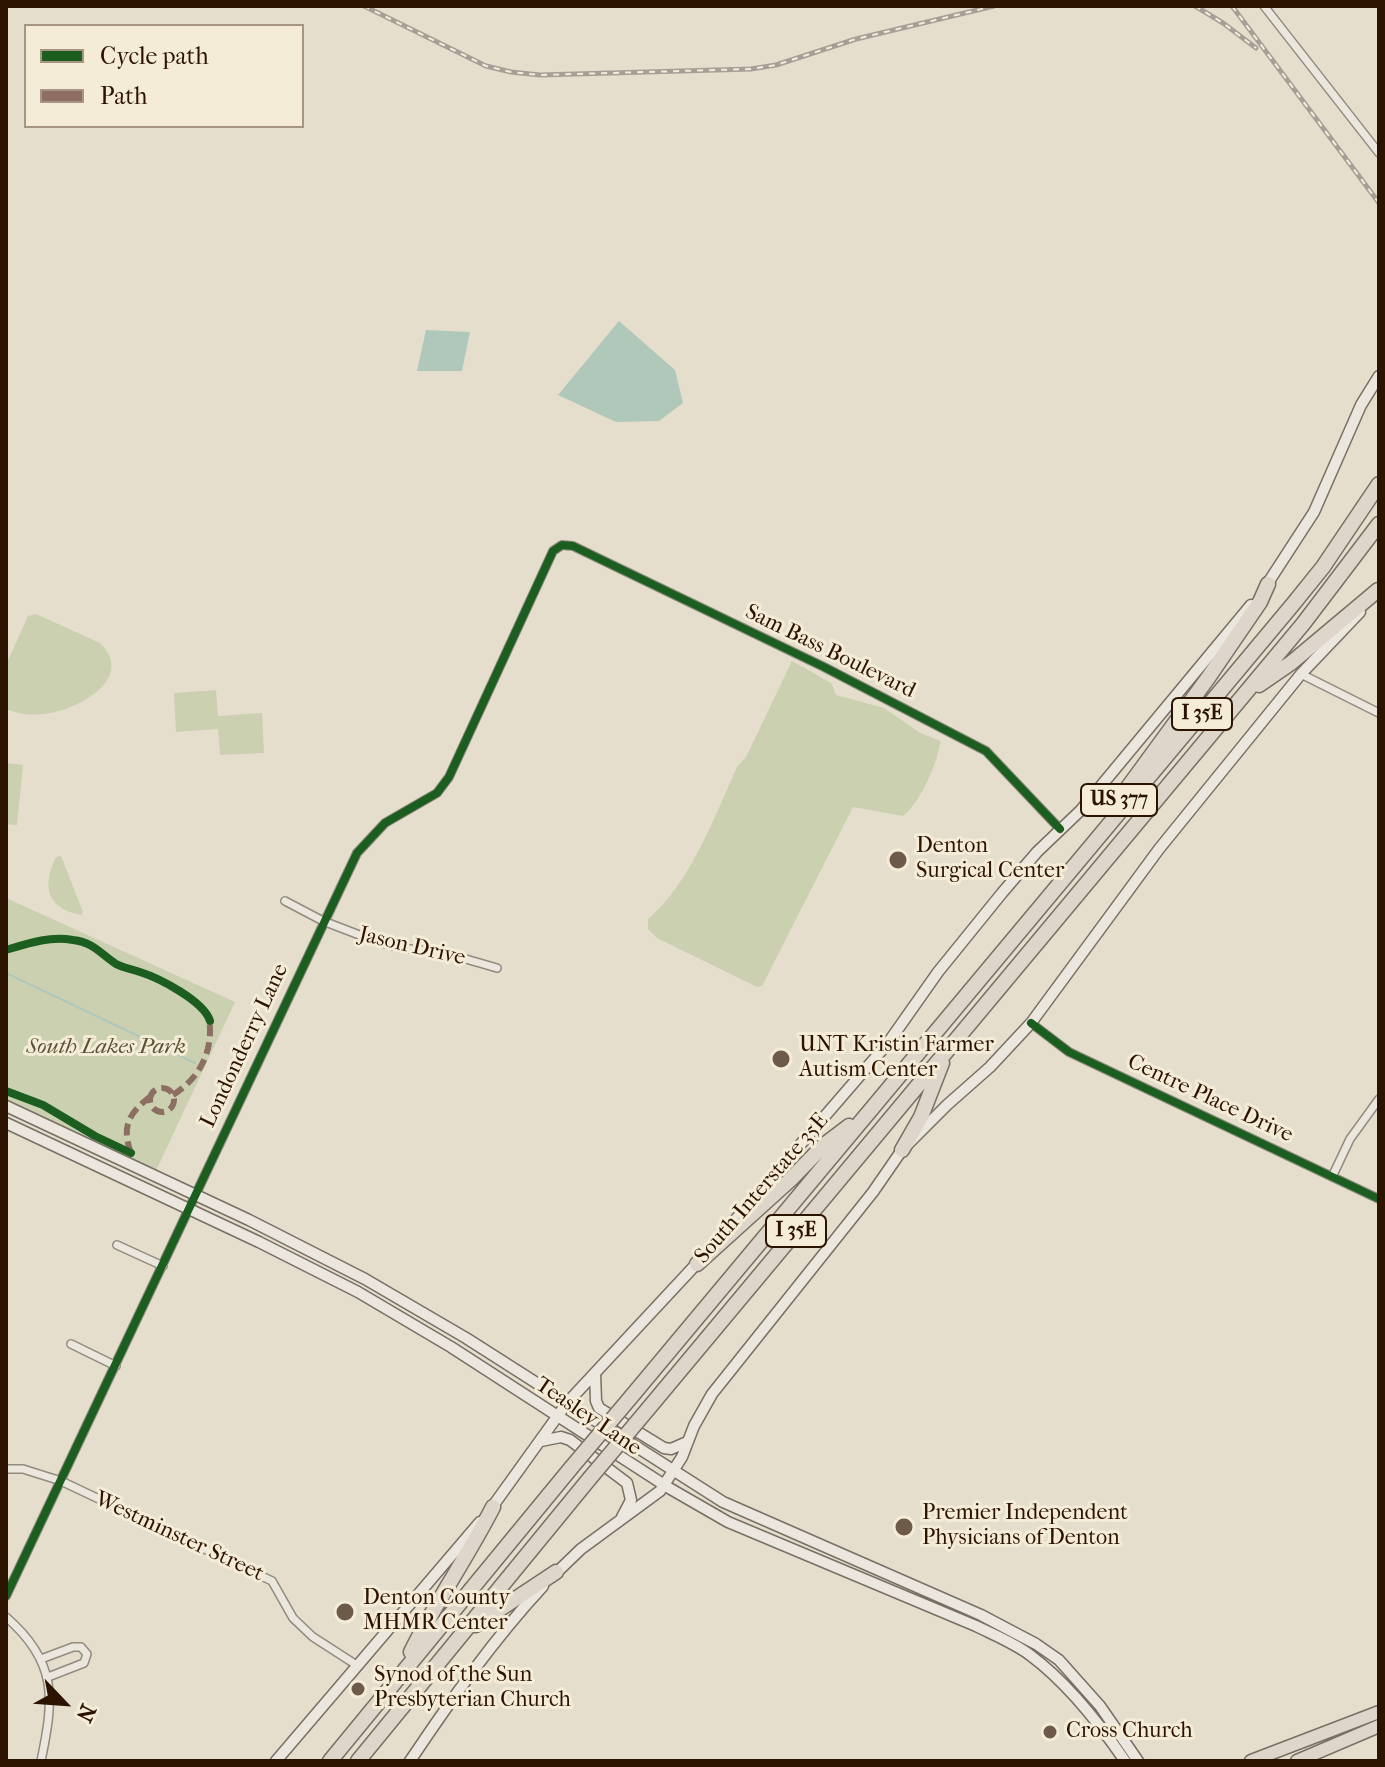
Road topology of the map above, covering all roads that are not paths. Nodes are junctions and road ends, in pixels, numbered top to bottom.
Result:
1 (1264, 6) edge
2 (1379, 153) edge
3 (1379, 376) edge
4 (1379, 484) edge
5 (1379, 524) edge
6 (559, 547) joint
7 (1271, 580) junction
8 (1378, 589) edge
9 (1301, 674) junction
10 (1242, 697) junction
11 (1379, 713) edge
12 (1060, 829) junction
13 (1081, 860) junction
14 (285, 901) dead end
15 (323, 921) junction
16 (497, 968) dead end
17 (1031, 1023) junction
18 (945, 1053) junction
19 (1379, 1099) edge
20 (6, 1106) edge
21 (868, 1111) junction
22 (6, 1123) edge
23 (902, 1150) junction
24 (1332, 1177) junction
25 (195, 1195) junction
26 (1379, 1199) edge
27 (189, 1208) junction
28 (117, 1245) dead end
29 (697, 1264) junction
30 (163, 1266) junction
31 (365, 1279) junction
32 (358, 1292) junction
33 (71, 1344) dead end
34 (116, 1366) junction
35 (595, 1373) junction
36 (567, 1403) junction
37 (559, 1415) junction
38 (541, 1441) junction
39 (687, 1442) junction
40 (6, 1469) edge
41 (672, 1472) junction
42 (61, 1481) junction
43 (664, 1484) junction
44 (493, 1507) junction
45 (618, 1522) junction
46 (783, 1530) junction
47 (778, 1543) junction
48 (556, 1572) junction
49 (6, 1596) edge
50 (6, 1617) edge
51 (463, 1633) junction
52 (41, 1659) junction
53 (358, 1666) junction
54 (400, 1674) junction
55 (48, 1677) junction
56 (1379, 1712) edge
57 (1379, 1726) edge
58 (1324, 1733) junction
59 (1330, 1747) junction
60 (41, 1761) edge
61 (276, 1761) edge
62 (330, 1761) edge
63 (358, 1761) edge
64 (410, 1761) edge
65 (1125, 1761) edge
66 (1138, 1761) edge
67 (1251, 1761) edge
68 (1297, 1761) edge

1 - 2 street
3 - 7 main road, South Interstate 35E
4 - 13 highway, I 35E
5 - 10 highway, I 35E
6 - 12 street, Sam Bass Boulevard
6 - 15 street, Londonderry Lane
7 - 12 main road, South Interstate 35E
7 - 13 highway, US 377
8 - 9 main road
8 - 10 highway
9 - 11 street
9 - 17 main road
10 - 18 highway, I 35E
12 - 29 main road, South Interstate 35E
13 - 21 highway, I 35E
14 - 15 street, Jason Drive
15 - 16 street, Jason Drive
15 - 25 street, Londonderry Lane
17 - 23 main road
17 - 24 street, Centre Place Drive
18 - 23 highway
18 - 51 highway, I 35E, bridge
19 - 24 street
20 - 25 main road, Teasley Lane
21 - 29 highway
21 - 54 highway, I 35E, bridge
22 - 27 main road, Teasley Lane
23 - 39 main road
24 - 26 street, Centre Place Drive
25 - 27 street, Londonderry Lane
25 - 31 main road, Teasley Lane
27 - 30 street, Londonderry Lane
27 - 32 main road, Teasley Lane
28 - 30 street
29 - 35 main road, South Interstate 35E
30 - 34 street, Londonderry Lane
31 - 32 main road
31 - 36 main road, Teasley Lane
32 - 37 main road, Teasley Lane
33 - 34 street
34 - 42 street, Londonderry Lane
35 - 36 main road, South Interstate 35E
35 - 39 main road
36 - 37 main road, South Interstate 35E
36 - 41 main road, Teasley Lane
37 - 38 main road, South Interstate 35E
37 - 43 main road, Teasley Lane
38 - 44 main road, South Interstate 35E
38 - 45 main road
39 - 41 main road
40 - 42 street, Westminster Street
41 - 43 main road
41 - 46 main road, Teasley Lane
42 - 49 street, Londonderry Lane
42 - 53 street, Westminster Street
43 - 45 main road
43 - 47 main road, Teasley Lane
44 - 53 main road, South Interstate 35E
44 - 54 highway
45 - 48 main road
46 - 47 main road
46 - 66 main road, Teasley Lane
47 - 65 main road, Teasley Lane
48 - 51 highway
48 - 64 main road
50 - 52 street
51 - 63 highway, I 35E
52 - 55 street
52 - 55 street
53 - 61 main road, South Interstate 35E
54 - 62 highway, I 35E
55 - 60 street
56 - 58 main road
57 - 59 main road
58 - 59 main road
58 - 67 main road
59 - 68 main road

